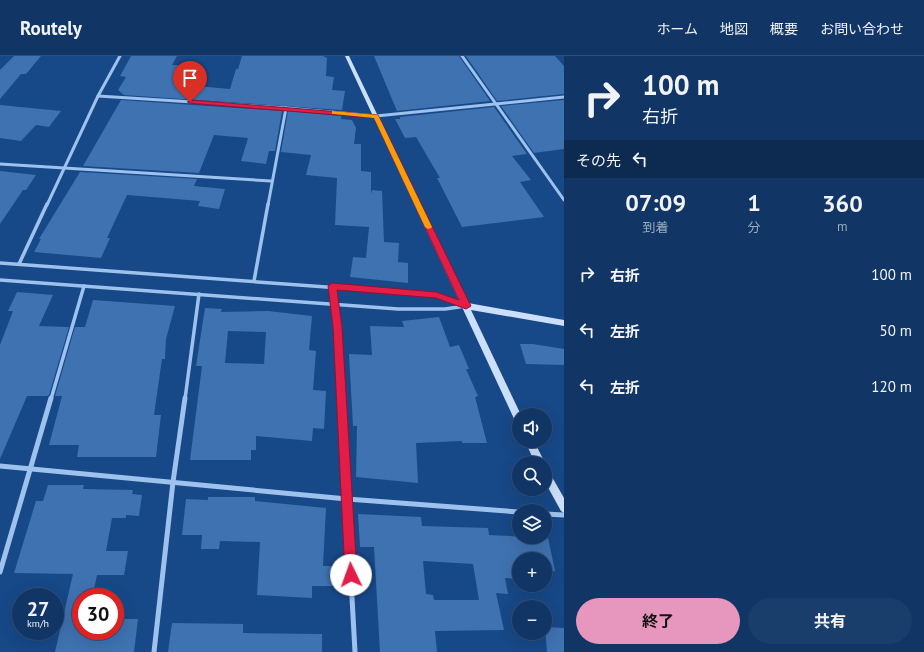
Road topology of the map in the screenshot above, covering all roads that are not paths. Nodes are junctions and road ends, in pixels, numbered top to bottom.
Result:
1 (120, 56) edge
2 (346, 56) edge
3 (462, 56) edge
4 (98, 96) junction
5 (564, 97) edge
6 (496, 104) junction
7 (286, 108) junction
8 (376, 116) junction
9 (0, 164) edge
10 (64, 167) junction
11 (271, 181) junction
12 (564, 200) edge
13 (0, 263) edge
14 (19, 264) junction
15 (0, 280) edge
16 (254, 281) junction
17 (84, 286) junction
18 (332, 286) junction
19 (199, 294) junction
20 (334, 305) junction
21 (466, 306) junction
22 (564, 323) edge
23 (513, 408) edge
24 (0, 466) edge
25 (31, 469) junction
26 (173, 482) junction
27 (552, 486) edge
28 (347, 498) junction
29 (564, 508) edge
30 (512, 511) edge
31 (552, 514) edge
32 (564, 515) edge
33 (0, 572) edge
34 (154, 652) edge
35 (355, 652) edge

1 - 4 street
2 - 8 street
3 - 6 street
4 - 7 street
4 - 10 street
5 - 6 street
6 - 8 street
6 - 12 street
7 - 8 street
7 - 11 street
8 - 21 street
9 - 10 street
10 - 11 street
10 - 14 street
11 - 16 street
13 - 14 street
14 - 16 street
15 - 17 street
16 - 18 street
17 - 19 street
17 - 25 street
18 - 20 street
18 - 21 street
19 - 20 street
19 - 26 street
20 - 21 street
20 - 28 street
21 - 22 street
21 - 23 street
24 - 25 street
25 - 26 street
25 - 33 street
26 - 28 street
26 - 34 street
27 - 29 street
28 - 30 street
28 - 35 street
31 - 32 street

